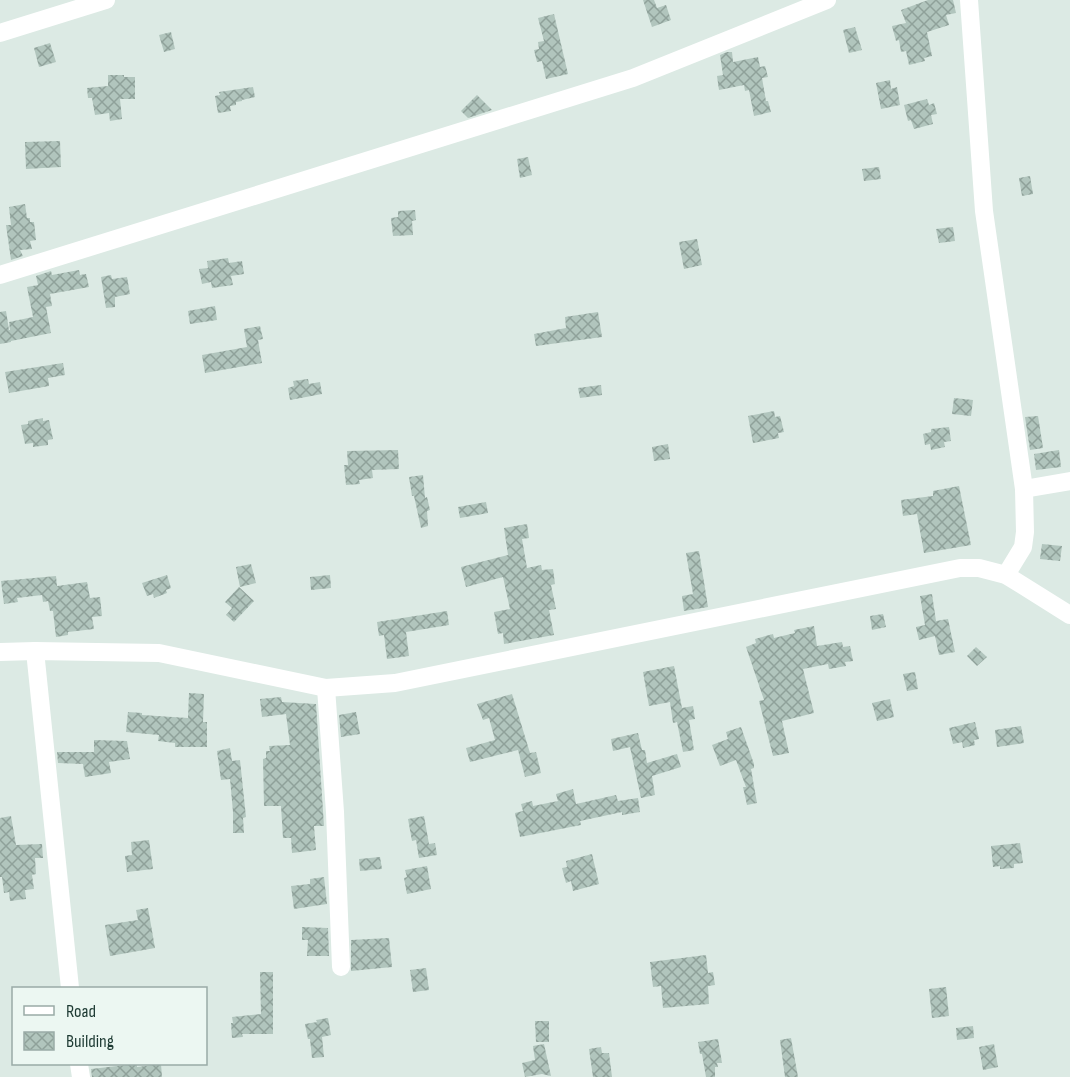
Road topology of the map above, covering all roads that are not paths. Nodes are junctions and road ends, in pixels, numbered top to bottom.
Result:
1 (106, 0) edge
2 (828, 0) edge
3 (969, 0) edge
4 (0, 33) edge
5 (0, 275) edge
6 (1070, 481) edge
7 (1024, 489) junction
8 (1006, 575) junction
9 (1070, 615) edge
10 (35, 651) junction
11 (0, 652) edge
12 (326, 688) junction
13 (341, 967) dead end
14 (70, 987) edge

1 - 4 street
2 - 5 street
3 - 7 street
6 - 7 street
7 - 8 street
8 - 9 street
8 - 12 street
10 - 11 street
10 - 12 street
10 - 14 street
12 - 13 street

